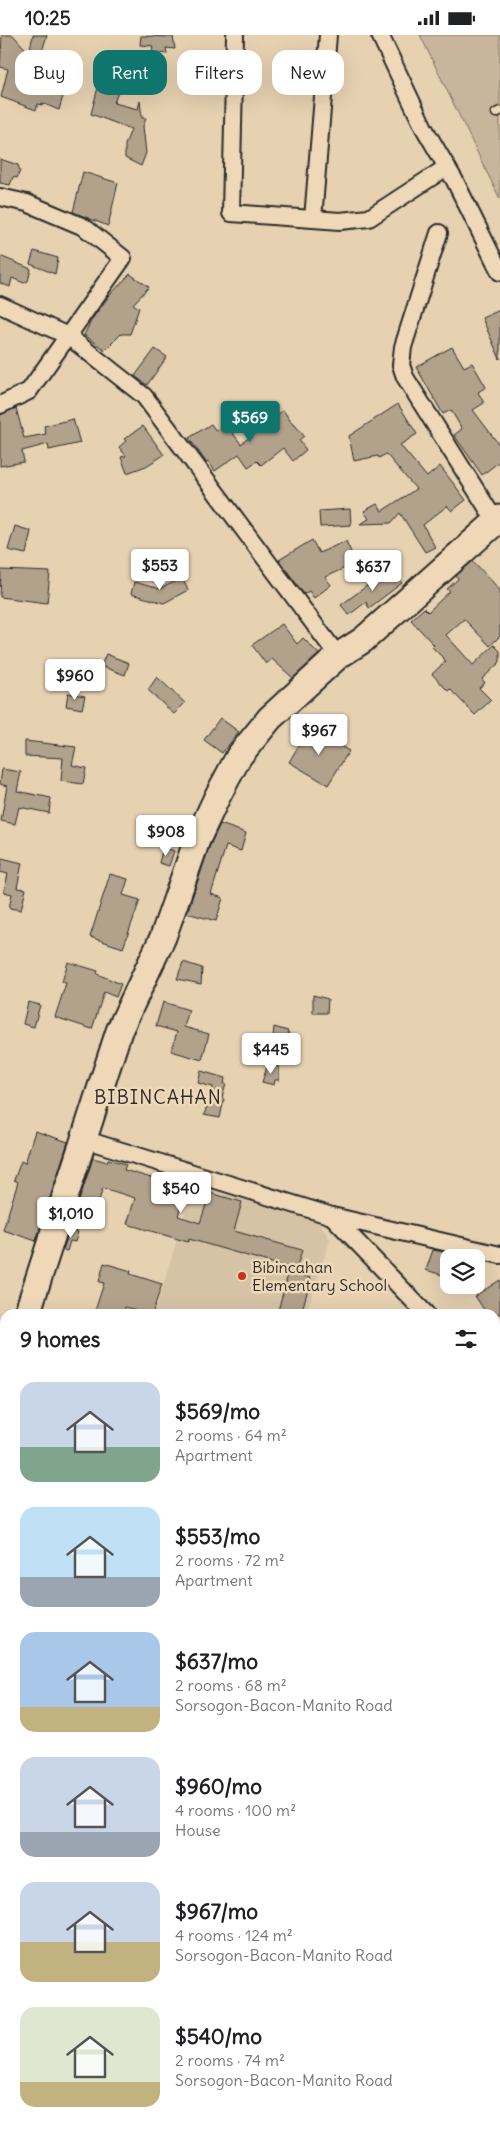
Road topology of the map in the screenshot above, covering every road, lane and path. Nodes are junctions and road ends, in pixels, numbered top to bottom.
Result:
1 (234, 35) edge
2 (328, 35) edge
3 (380, 35) edge
4 (447, 167) junction
5 (0, 197) edge
6 (313, 219) junction
7 (439, 233) dead end
8 (500, 272) edge
9 (0, 305) edge
10 (68, 335) junction
11 (0, 405) edge
12 (498, 520) edge
13 (338, 657) junction
14 (83, 1139) junction
15 (332, 1216) junction
16 (500, 1255) edge
17 (29, 1309) edge
18 (421, 1309) edge

1 - 6 street
2 - 6 street
3 - 4 street
4 - 6 street
4 - 8 street
5 - 10 street
7 - 12 street
9 - 10 street
10 - 11 street
10 - 13 street
12 - 13 main road
13 - 14 main road
14 - 15 street
14 - 17 main road
15 - 16 street
15 - 18 street

